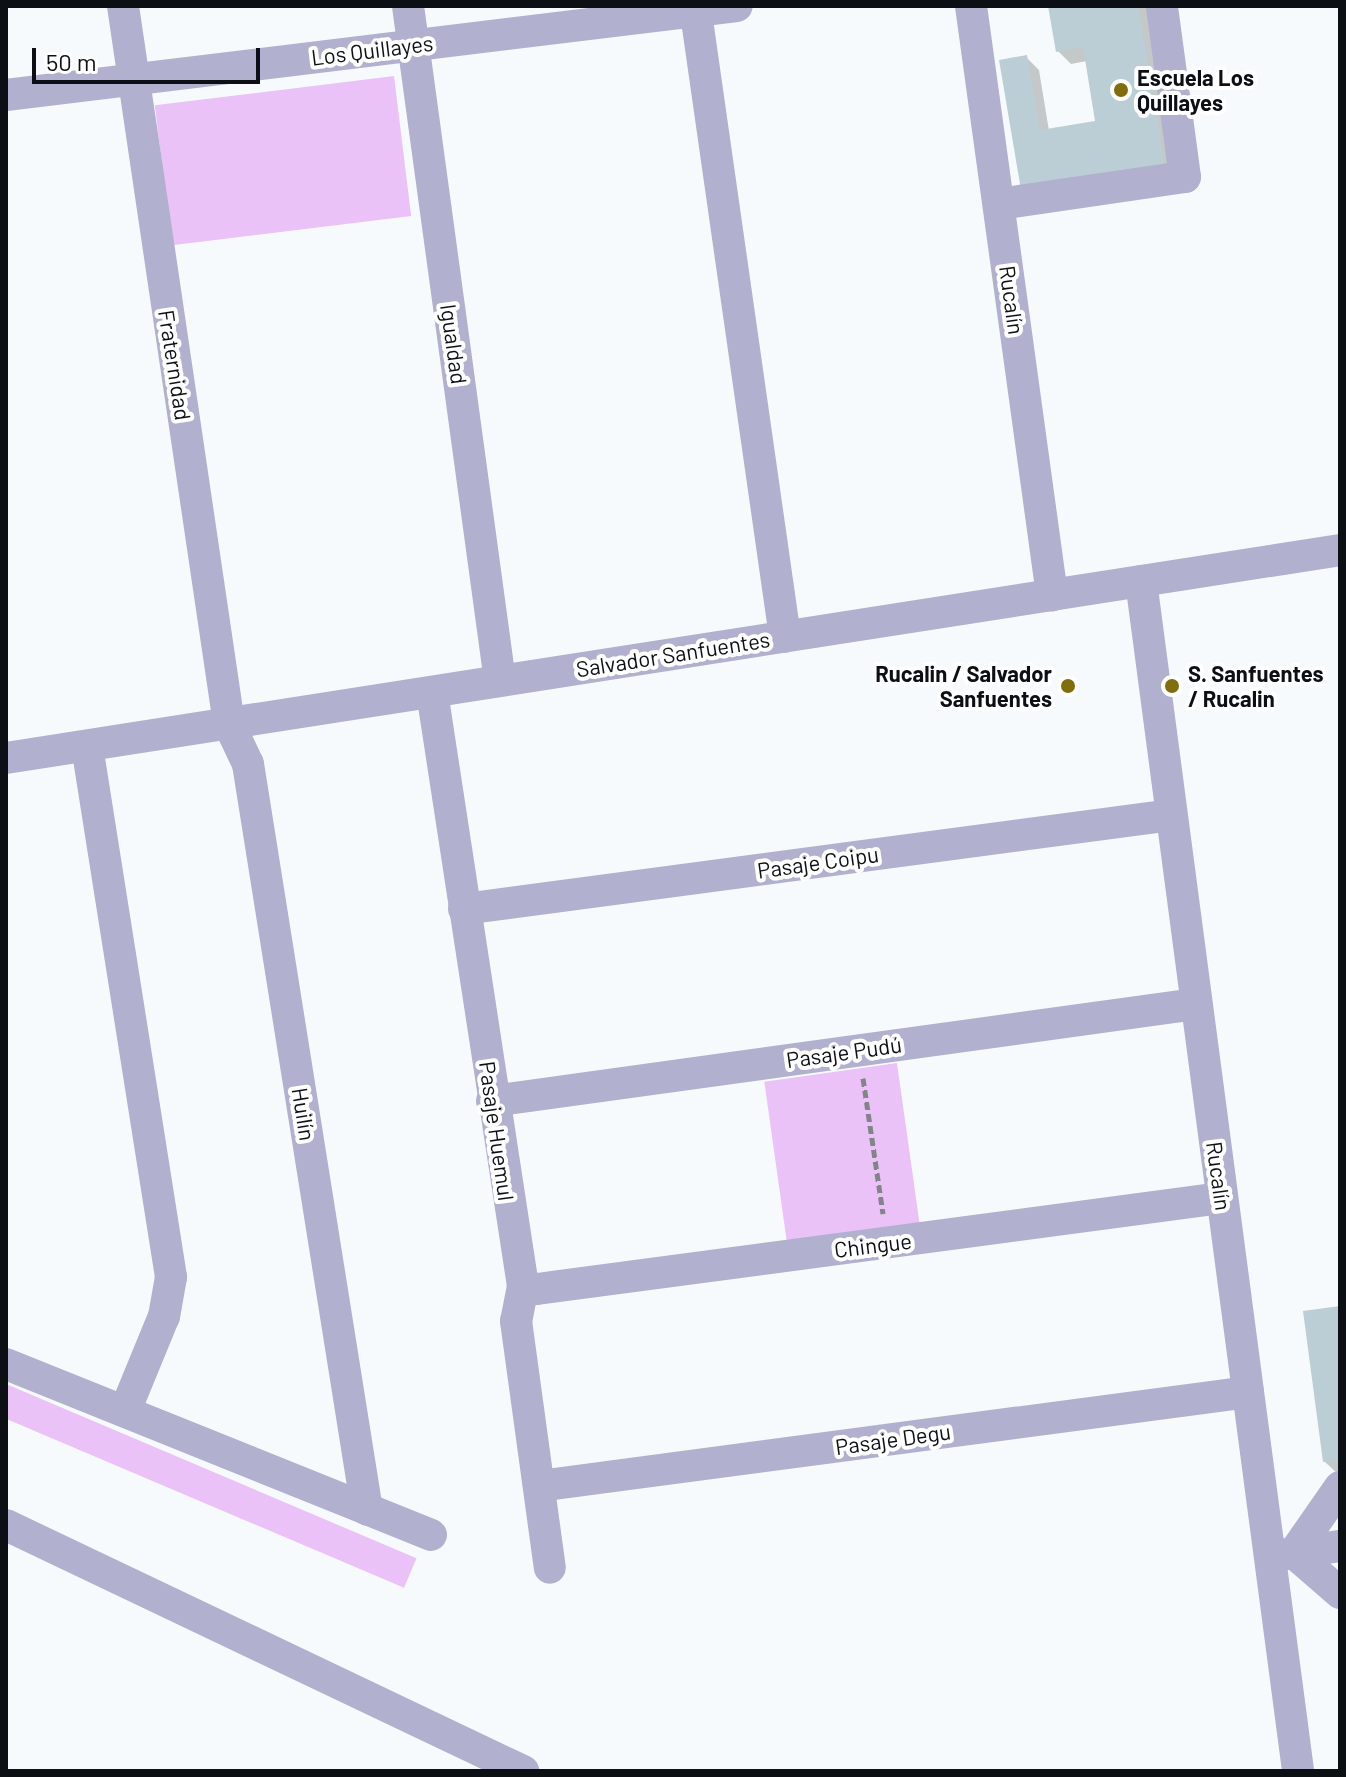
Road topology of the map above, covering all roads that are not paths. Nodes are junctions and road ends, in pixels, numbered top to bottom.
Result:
1 (123, 6) edge
2 (408, 6) edge
3 (737, 6) edge
4 (971, 6) edge
5 (1162, 6) edge
6 (695, 8) edge
7 (413, 45) junction
8 (132, 79) junction
9 (6, 95) edge
10 (999, 204) junction
11 (1340, 550) edge
12 (1141, 581) junction
13 (1052, 595) junction
14 (785, 637) junction
15 (500, 681) junction
16 (432, 692) junction
17 (229, 724) junction
18 (87, 746) junction
19 (6, 758) edge
20 (1171, 815) junction
21 (464, 909) junction
22 (1196, 1004) junction
23 (492, 1101) junction
24 (1222, 1198) junction
25 (523, 1286) junction
26 (6, 1364) edge
27 (1248, 1392) junction
28 (125, 1411) junction
29 (539, 1486) junction
30 (1340, 1487) edge
31 (367, 1510) junction
32 (6, 1525) edge
33 (431, 1535) dead end
34 (1340, 1546) edge
35 (1282, 1555) junction
36 (550, 1568) dead end
37 (1340, 1593) edge
38 (523, 1771) edge
39 (1298, 1771) edge

1 - 8 street, Fraternidad
2 - 7 street, Igualdad
3 - 6 street, Los Quillayes
4 - 10 street, Rucalín
5 - 10 street
6 - 7 street, Los Quillayes
6 - 14 street
7 - 8 street, Los Quillayes
7 - 15 street, Igualdad
8 - 9 street, Los Quillayes
8 - 17 street, Fraternidad
10 - 13 street, Rucalín
11 - 12 street, Salvador Sanfuentes
12 - 13 street, Salvador Sanfuentes
12 - 20 street, Rucalín
13 - 14 street, Salvador Sanfuentes
14 - 15 street, Salvador Sanfuentes
15 - 16 street, Salvador Sanfuentes
16 - 17 street, Salvador Sanfuentes
16 - 21 street, Pasaje Huemul
17 - 18 street, Salvador Sanfuentes
17 - 31 street, Huilín
18 - 19 street, Salvador Sanfuentes
18 - 28 street
20 - 21 street, Pasaje Coipu
20 - 22 street, Rucalín
21 - 23 street, Pasaje Huemul
22 - 23 street, Pasaje Pudú
22 - 24 street, Rucalín
23 - 25 street, Pasaje Huemul
24 - 25 street, Chingue
24 - 27 street, Rucalín
25 - 29 street, Pasaje Huemul
26 - 28 street
27 - 29 street, Pasaje Degu
27 - 35 street, Rucalín
28 - 31 street
29 - 36 street, Pasaje Huemul
30 - 35 street
31 - 33 street
32 - 38 street
34 - 35 street
35 - 37 street
35 - 39 street, Rucalín

